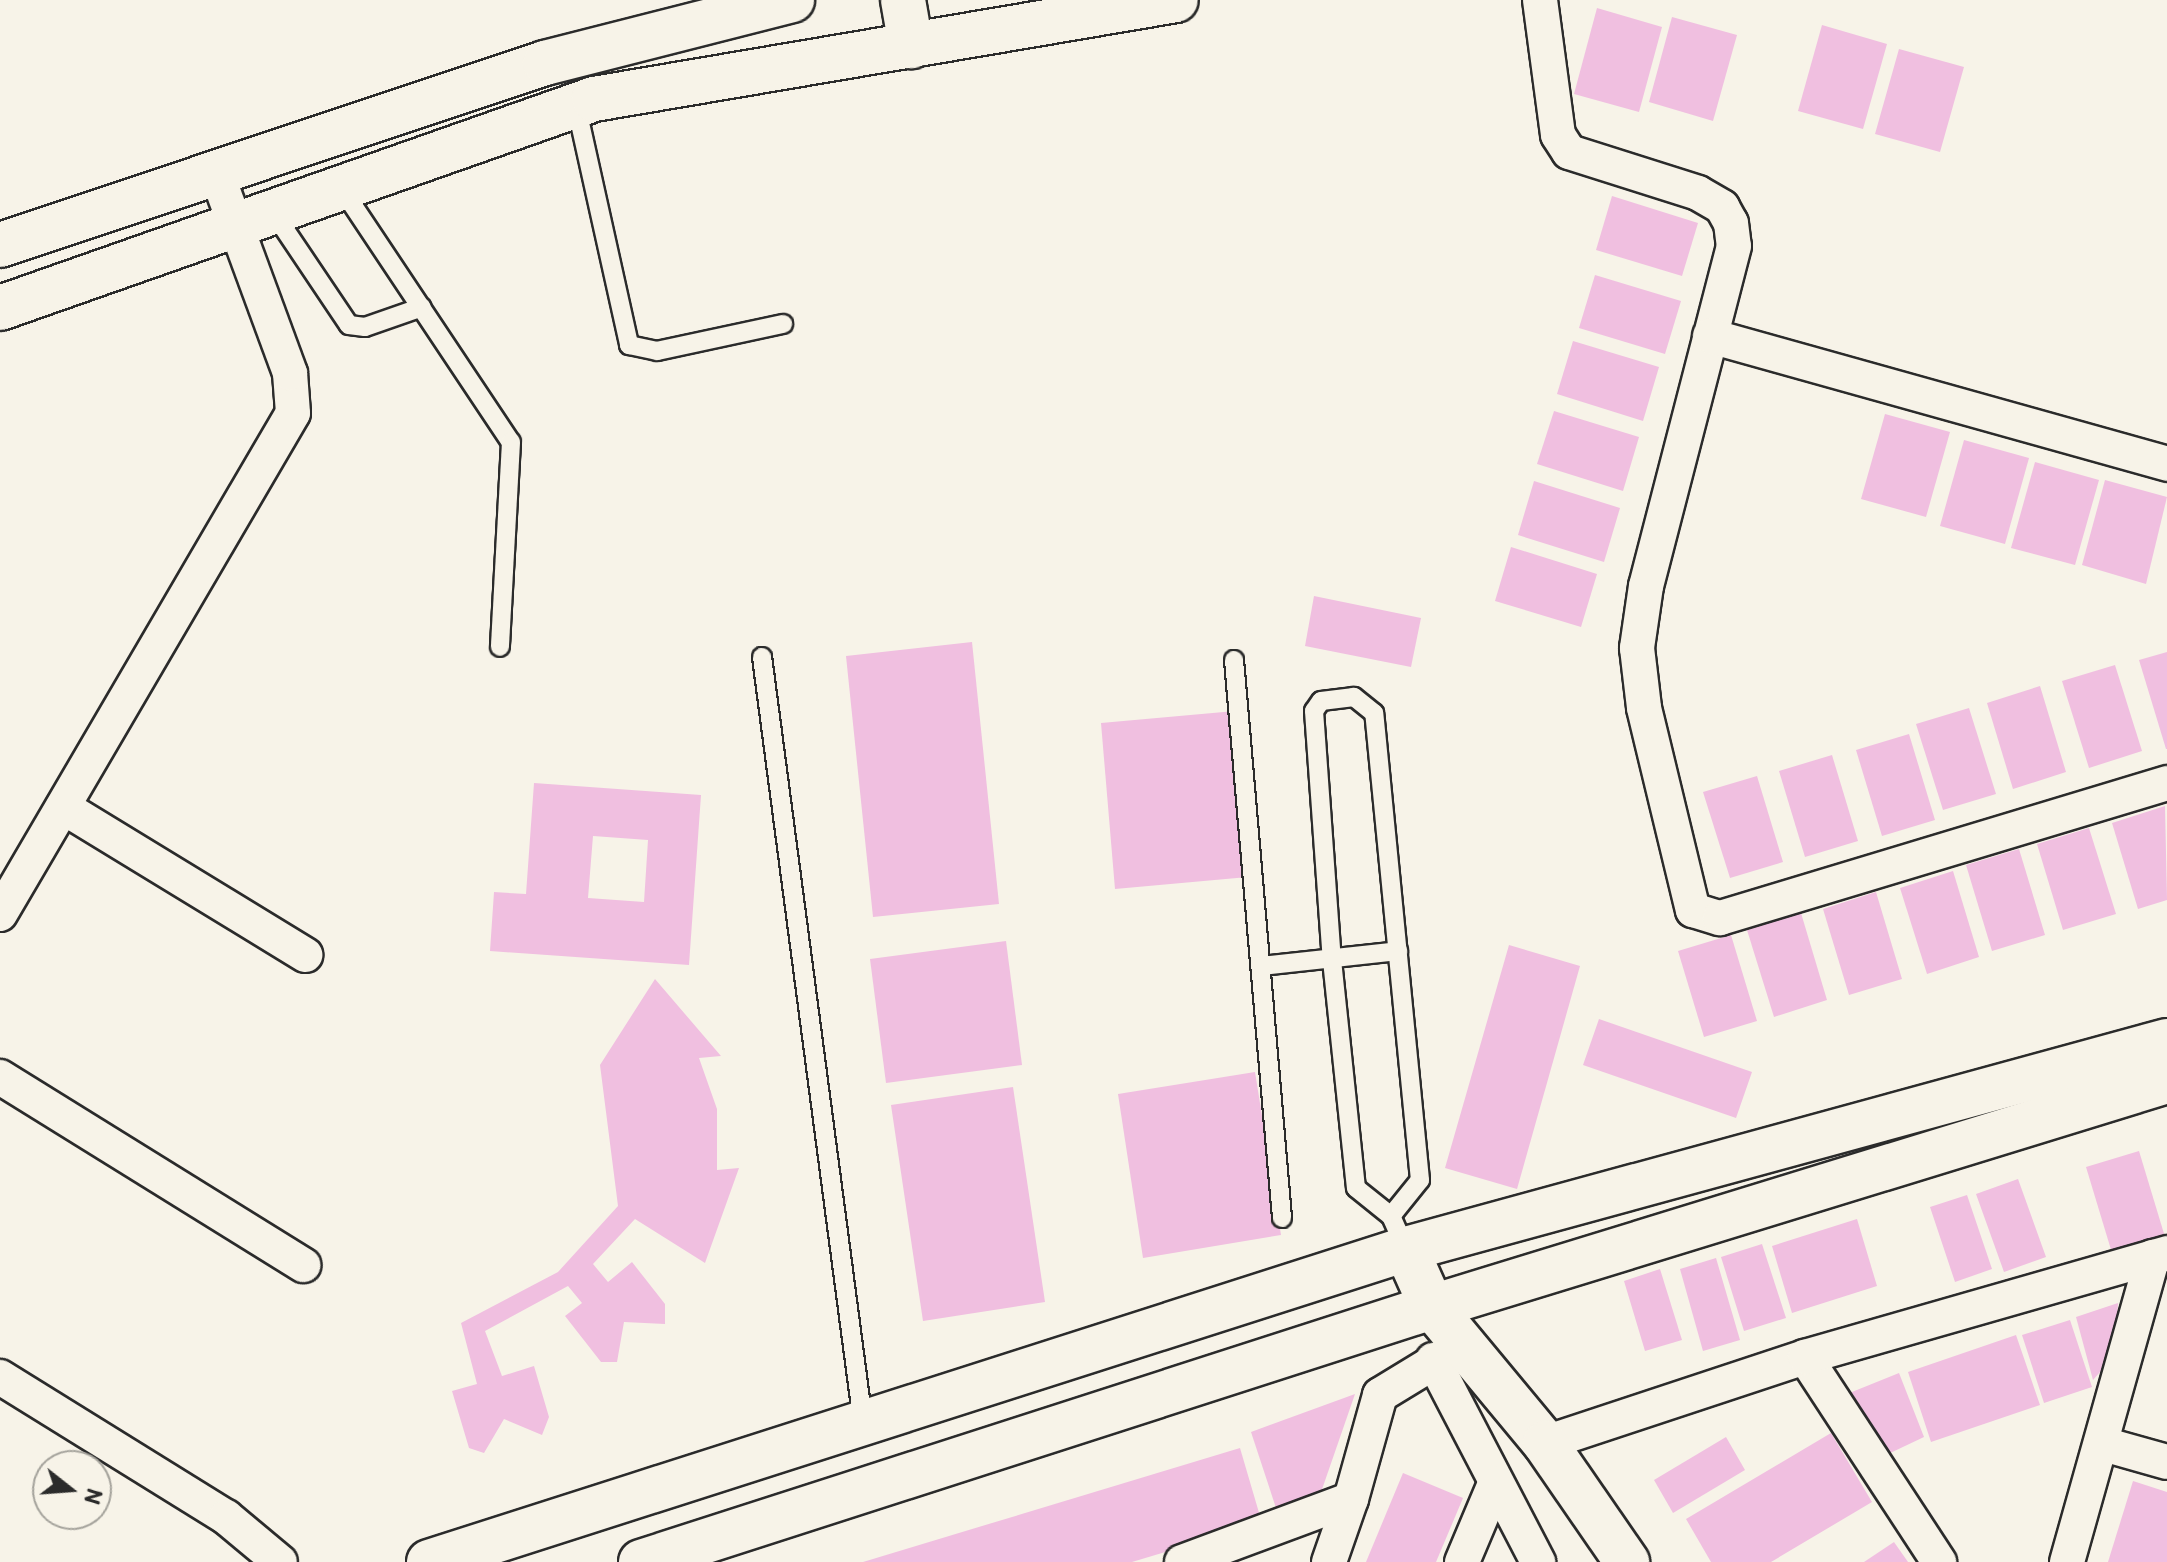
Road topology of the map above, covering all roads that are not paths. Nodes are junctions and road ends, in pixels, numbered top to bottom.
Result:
1 (792, 0) edge
2 (903, 0) edge
3 (1176, 0) edge
4 (1540, 0) edge
5 (911, 46) junction
6 (606, 47) junction
7 (619, 95) junction
8 (576, 105) junction
9 (215, 169) junction
10 (341, 187) junction
11 (252, 216) junction
12 (0, 245) edge
13 (422, 307) junction
14 (0, 308) edge
15 (783, 324) dead end
16 (1710, 336) junction
17 (2167, 464) edge
18 (500, 647) dead end
19 (762, 657) dead end
20 (1234, 660) dead end
21 (2167, 783) edge
22 (63, 807) junction
23 (0, 914) edge
24 (1398, 951) junction
25 (305, 955) dead end
26 (1332, 960) junction
27 (1261, 966) junction
28 (2167, 1041) edge
29 (0, 1077) edge
30 (2167, 1081) edge
31 (1282, 1218) dead end
32 (1398, 1233) junction
33 (2160, 1255) edge
34 (303, 1265) dead end
35 (1432, 1307) junction
36 (1449, 1352) junction
37 (1805, 1357) junction
38 (0, 1377) edge
39 (863, 1425) junction
40 (1545, 1443) junction
41 (2103, 1444) junction
42 (2167, 1462) edge
43 (1495, 1484) junction
44 (1351, 1499) junction
45 (280, 1562) edge
46 (429, 1562) edge
47 (641, 1562) edge
48 (1182, 1562) edge
49 (1329, 1562) edge
50 (1462, 1562) edge
51 (1538, 1562) edge
52 (1627, 1562) edge
53 (1939, 1562) edge
54 (2067, 1562) edge

1 - 6 street
2 - 5 street
3 - 5 street
4 - 16 street
5 - 7 street
6 - 7 street
6 - 9 street
7 - 8 street
8 - 10 street
8 - 15 lane
9 - 11 street
9 - 12 street
10 - 11 street
10 - 13 lane
11 - 13 lane
11 - 14 street
11 - 22 street
13 - 18 lane
16 - 17 street
16 - 21 street
19 - 39 lane
20 - 27 lane
22 - 23 street
22 - 25 street
24 - 26 lane
24 - 26 lane
24 - 32 lane
26 - 27 lane
26 - 32 lane
27 - 31 lane
28 - 32 street
29 - 34 street
30 - 35 street
32 - 35 street
32 - 39 street
33 - 37 street
33 - 41 street
35 - 36 street
35 - 47 street
36 - 40 street
36 - 43 street
36 - 44 street
37 - 40 street
37 - 53 street
38 - 45 street
39 - 46 street
40 - 52 street
41 - 42 street
41 - 54 street
43 - 50 street
43 - 51 street
44 - 48 street
44 - 49 street

